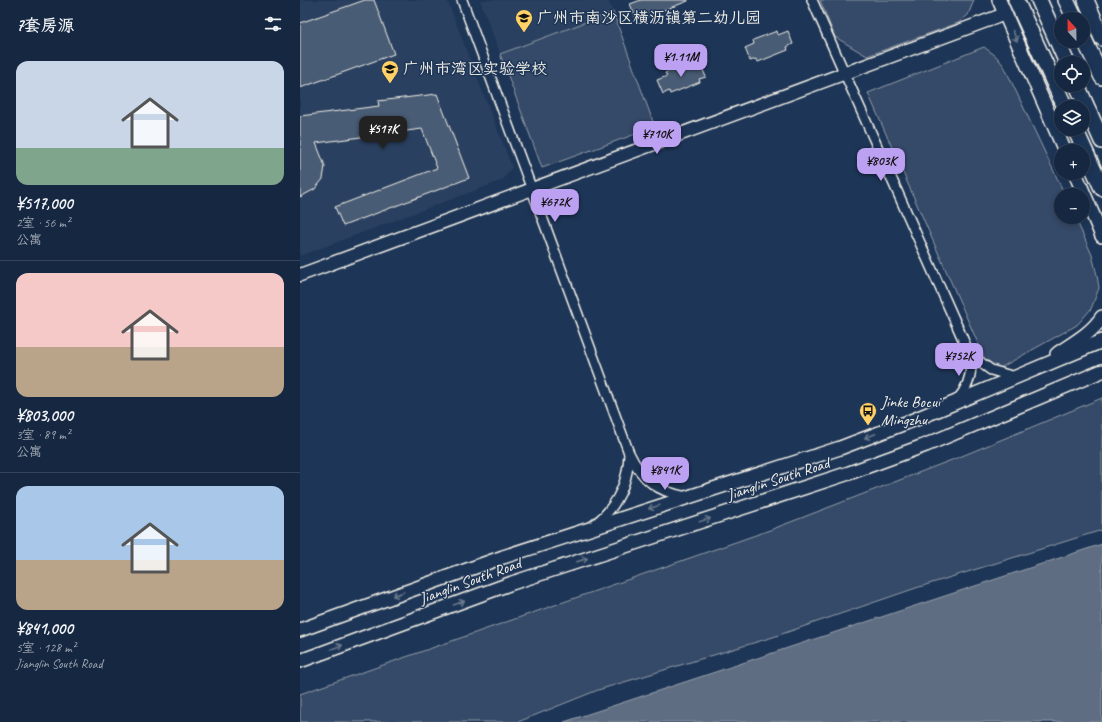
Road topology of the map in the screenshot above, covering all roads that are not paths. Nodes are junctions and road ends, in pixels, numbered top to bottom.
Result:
1 (462, 0) edge
2 (812, 0) edge
3 (999, 0) edge
4 (1016, 0) edge
5 (1040, 0) edge
6 (1066, 0) edge
7 (1086, 0) edge
8 (1072, 12) edge
9 (1005, 14) junction
10 (1102, 38) edge
11 (1088, 48) edge
12 (1064, 56) edge
13 (844, 73) junction
14 (1102, 78) edge
15 (1080, 92) edge
16 (1062, 100) edge
17 (1078, 136) edge
18 (1102, 141) edge
19 (1062, 144) edge
20 (1078, 180) edge
21 (1102, 188) edge
22 (532, 189) junction
23 (1102, 236) edge
24 (300, 275) edge
25 (1102, 317) edge
26 (1102, 342) edge
27 (970, 355) junction
28 (1036, 368) junction
29 (1102, 371) edge
30 (1015, 377) junction
31 (955, 402) junction
32 (629, 453) junction
33 (687, 497) junction
34 (590, 528) junction
35 (300, 630) edge
36 (300, 661) edge

1 - 22 street
2 - 13 street
3 - 9 main road
4 - 16 main road
5 - 12 main road
6 - 8 main road
7 - 10 main road
9 - 13 street
9 -> 19 main road
11 - 14 main road
13 - 22 street
13 - 27 street
15 - 18 main road
17 - 21 main road
20 - 23 main road
22 - 24 street
22 - 32 street
25 - 28 main road
26 - 28 main road, Jianglin South Road
27 - 30 street
27 - 31 street
28 - 30 main road, Jianglin South Road
36 -> 29 main road, Jianglin South Road
30 - 31 main road, Jianglin South Road
31 -> 33 main road, Jianglin South Road
32 - 33 street
32 - 34 street
33 -> 34 main road, Jianglin South Road
34 -> 35 main road, Jianglin South Road

